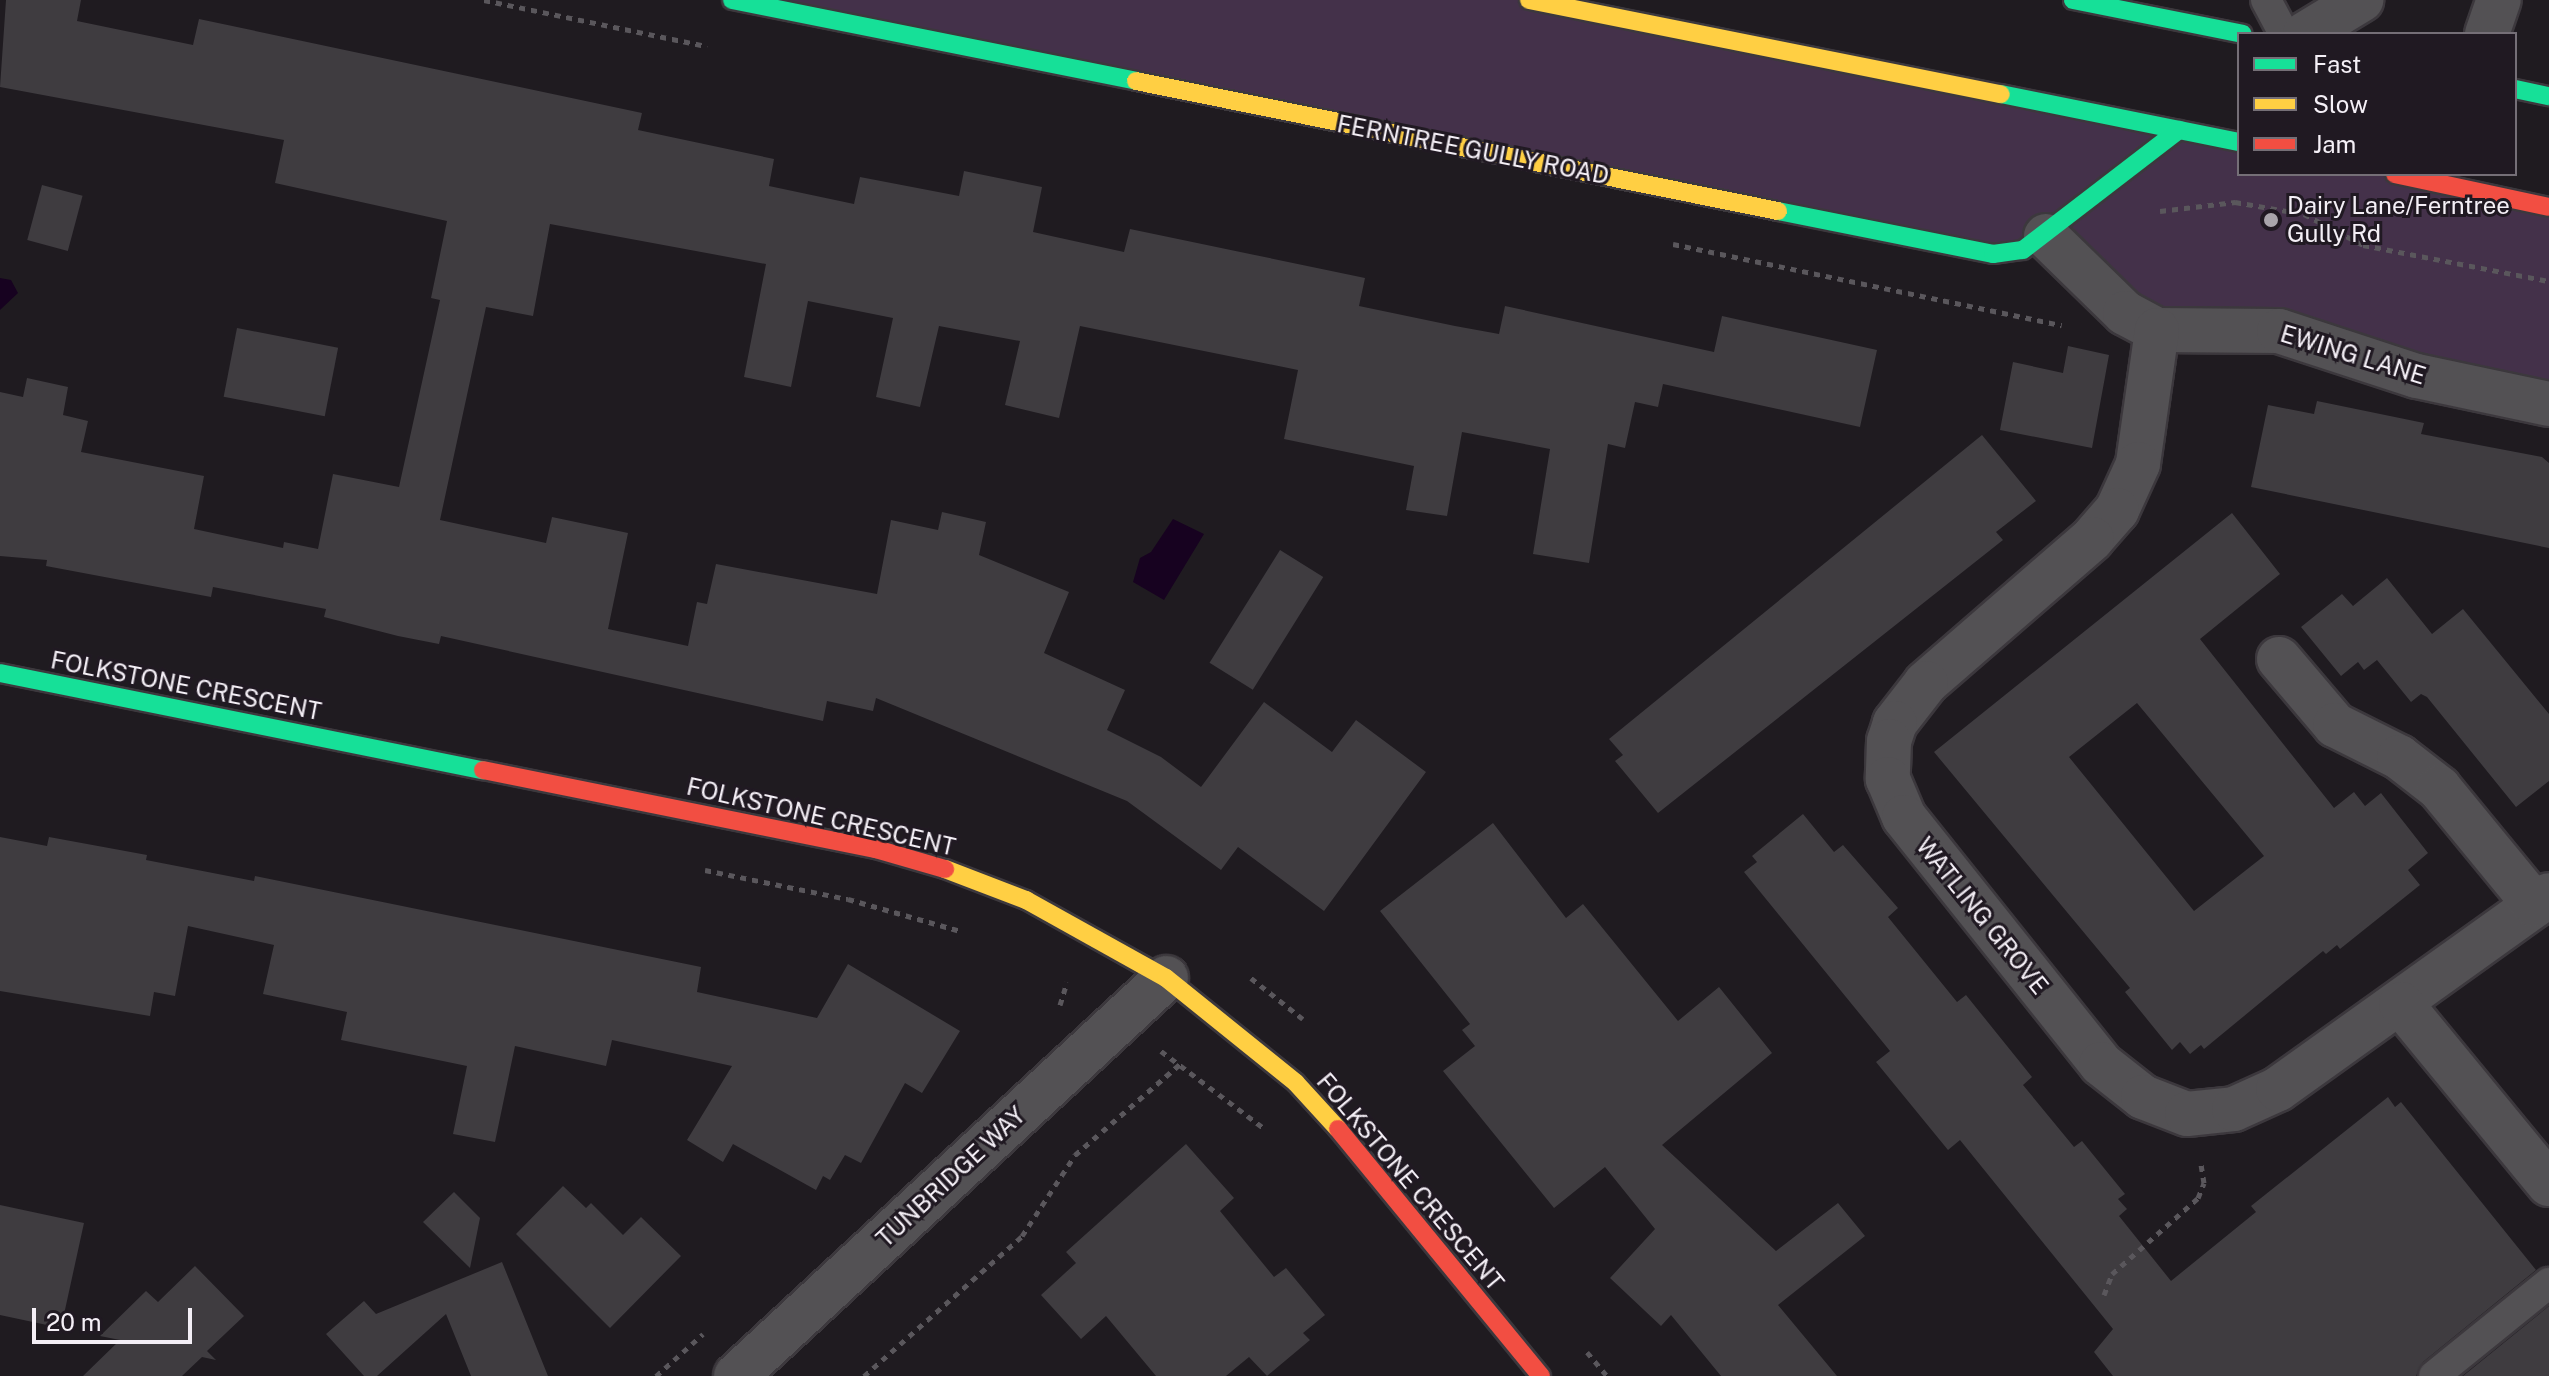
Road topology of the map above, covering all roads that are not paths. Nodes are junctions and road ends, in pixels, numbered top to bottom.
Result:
1 (732, 0) edge
2 (1529, 0) edge
3 (2073, 0) edge
4 (2266, 0) edge
5 (2361, 0) edge
6 (2499, 0) edge
7 (2283, 32) edge
8 (2308, 32) edge
9 (2488, 32) edge
10 (2237, 33) edge
11 (2517, 89) edge
12 (2549, 96) edge
13 (2179, 130) junction
14 (2237, 142) edge
15 (2417, 176) edge
16 (2450, 179) edge
17 (2549, 207) edge
18 (2062, 223) junction
19 (2157, 330) junction
20 (2549, 404) edge
21 (2279, 659) dead end
22 (0, 673) edge
23 (2542, 900) edge
24 (1166, 978) junction
25 (2401, 1004) junction
26 (2549, 1184) edge
27 (2549, 1283) edge
28 (736, 1376) edge
29 (1541, 1376) edge
30 (2434, 1376) edge

1 - 18 street, FERNTREE GULLY ROAD
2 - 13 street
3 - 10 street
4 - 7 lane
5 - 8 street
6 - 9 street
11 - 12 street
13 - 14 street
13 - 18 street, FERNTREE GULLY ROAD
15 - 16 street
16 - 17 street
18 - 19 street, EWING LANE
19 - 20 street, EWING LANE
19 - 25 street, WATLING GROVE
21 - 23 street
22 - 24 street, FOLKSTONE CRESCENT
23 - 25 street, WATLING GROVE
24 - 28 street, TUNBRIDGE WAY
24 - 29 street, FOLKSTONE CRESCENT
25 - 26 street
27 - 30 lane

